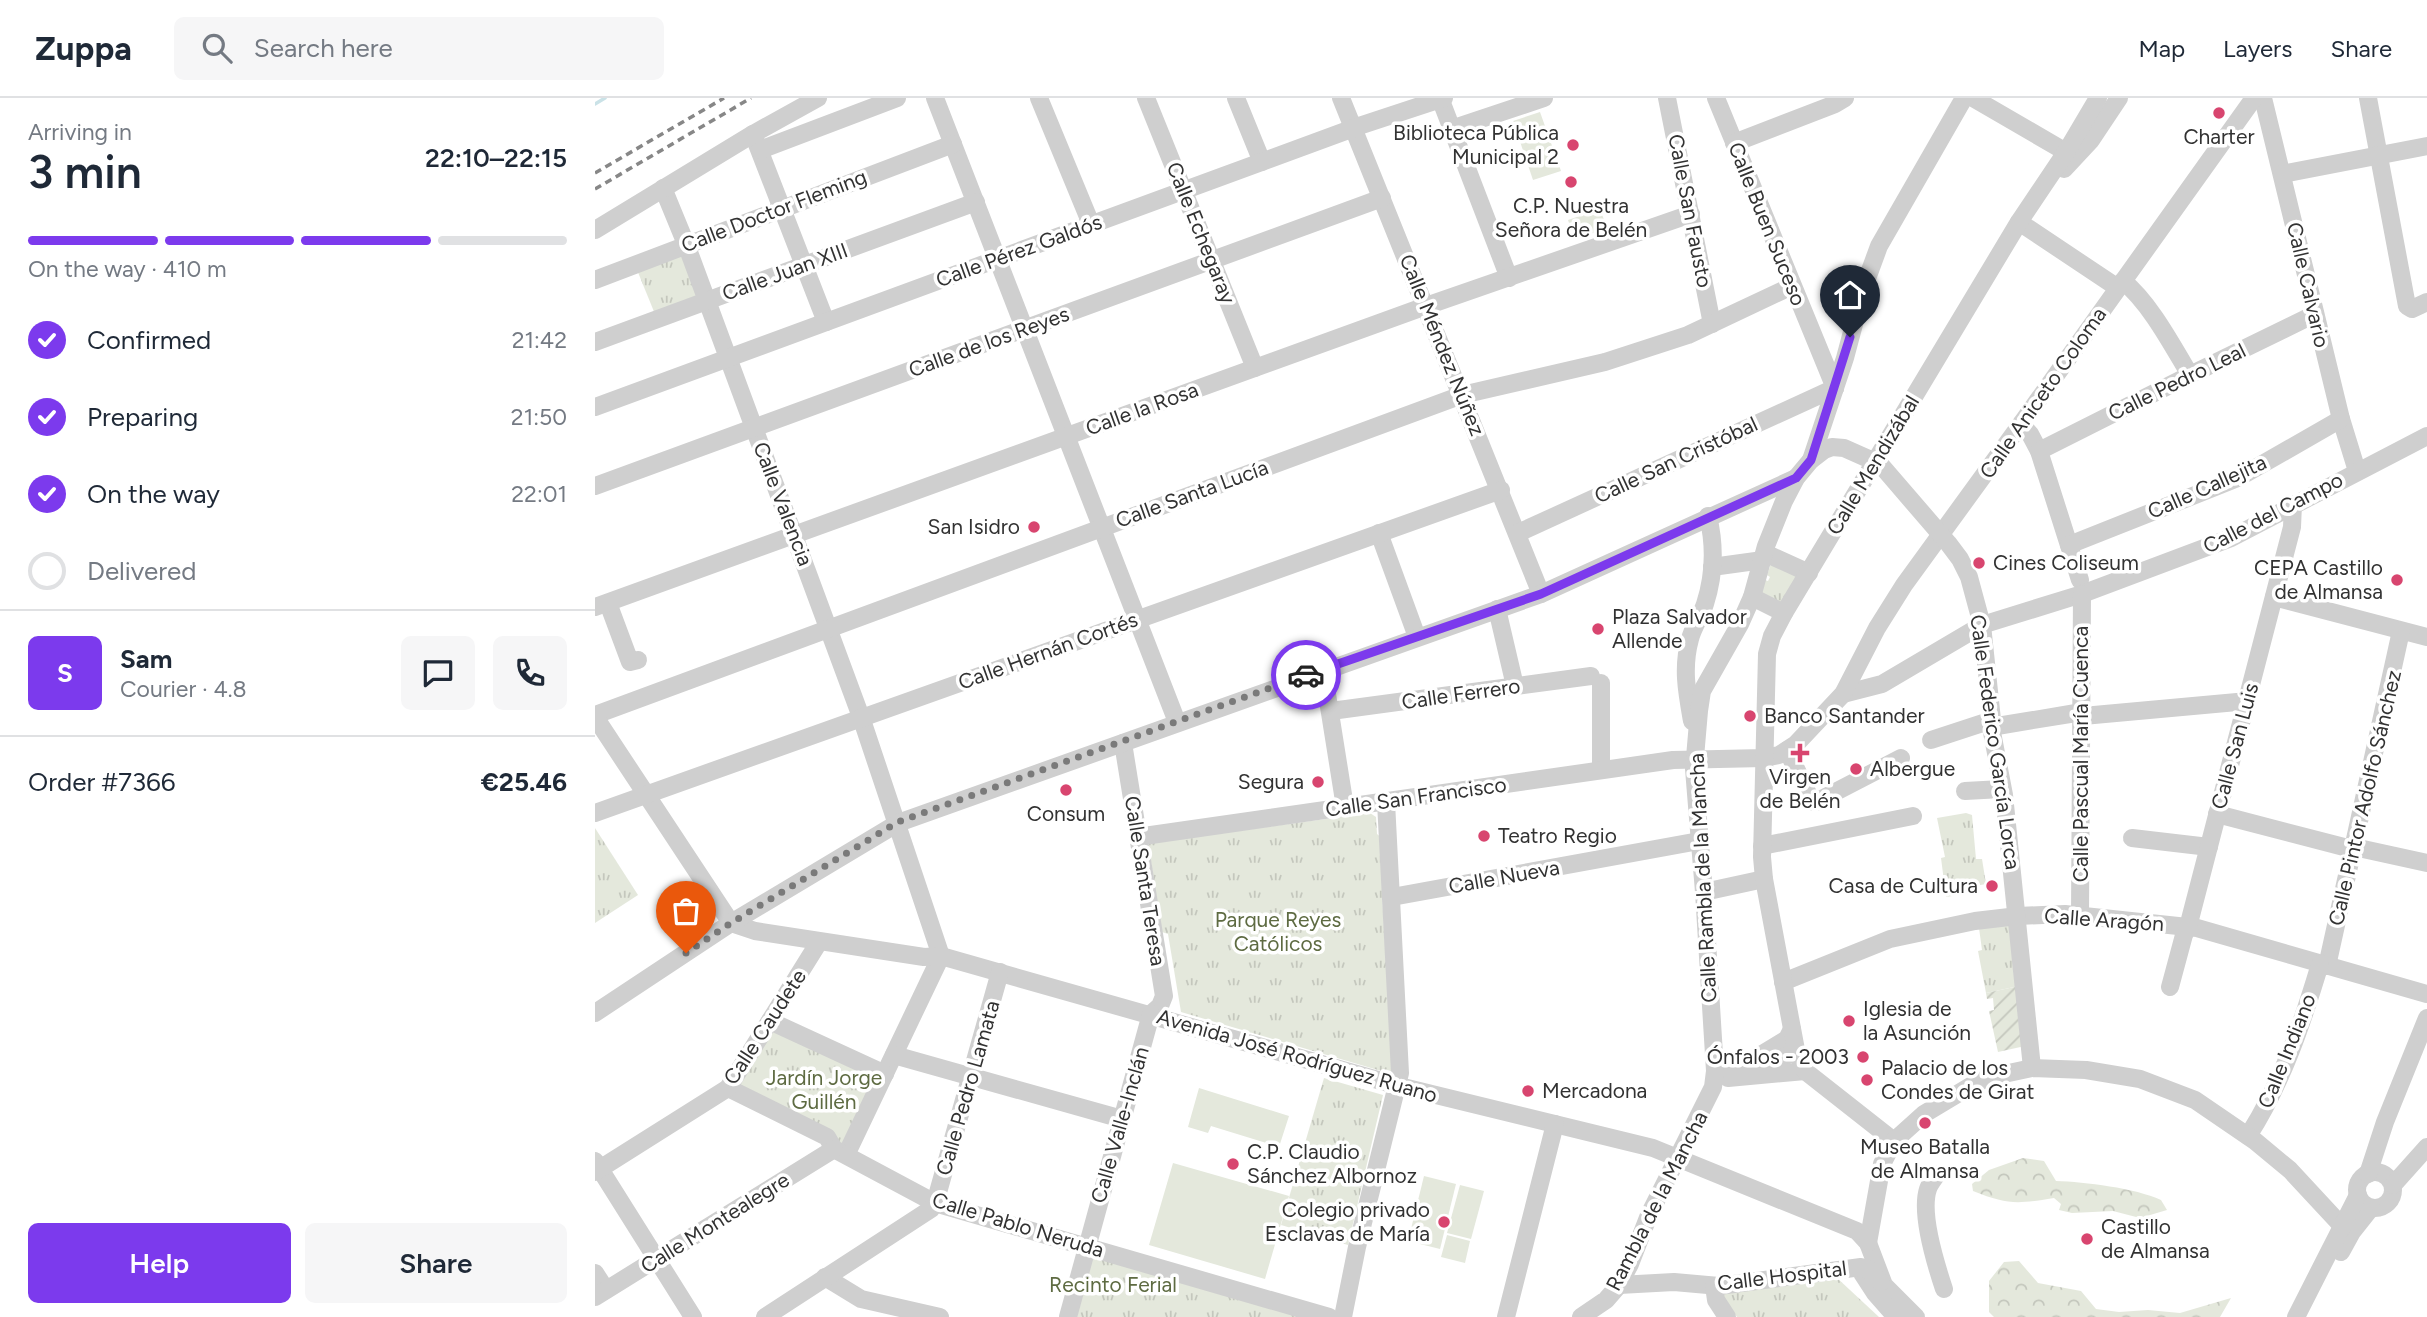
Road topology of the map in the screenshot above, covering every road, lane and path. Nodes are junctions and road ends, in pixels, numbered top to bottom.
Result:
1 (818, 98) edge
2 (897, 98) edge
3 (935, 98) edge
4 (1039, 98) edge
5 (1146, 98) edge
6 (1236, 98) edge
7 (1341, 98) edge
8 (1442, 98) edge
9 (1543, 98) edge
10 (1667, 98) edge
11 (1716, 98) edge
12 (1845, 98) edge
13 (1964, 98) edge
14 (1973, 98) edge
15 (2098, 98) edge
16 (2119, 98) edge
17 (2254, 98) edge
18 (2263, 98) edge
19 (2368, 98) edge
20 (1353, 128) junction
21 (1451, 129) junction
22 (756, 142) junction
23 (1734, 143) junction
24 (954, 144) junction
25 (2427, 146) edge
26 (2066, 152) junction
27 (2378, 155) junction
28 (1262, 162) junction
29 (2282, 174) junction
30 (2048, 177) junction
31 (663, 188) junction
32 (1183, 190) junction
33 (1382, 198) junction
34 (976, 202) junction
35 (783, 207) junction
36 (1691, 214) junction
37 (2019, 222) junction
38 (1091, 224) junction
39 (595, 230) edge
40 (686, 244) junction
41 (997, 259) junction
42 (1212, 260) junction
43 (804, 264) junction
44 (1509, 278) junction
45 (595, 280) edge
46 (2120, 285) junction
47 (1792, 286) junction
48 (707, 301) junction
49 (1426, 306) junction
50 (2419, 306) edge
51 (2315, 314) junction
52 (826, 322) junction
53 (1712, 324) junction
54 (1025, 329) junction
55 (595, 342) edge
56 (728, 358) junction
57 (1255, 368) junction
58 (2190, 375) junction
59 (1835, 388) junction
60 (1462, 395) junction
61 (595, 407) edge
62 (2341, 419) junction
63 (2021, 424) junction
64 (754, 428) junction
65 (2427, 434) edge
66 (1067, 436) junction
67 (2039, 451) junction
68 (1811, 460) junction
69 (1875, 461) junction
70 (2357, 471) junction
71 (1796, 478) junction
72 (595, 486) edge
73 (1501, 490) junction
74 (2294, 504) junction
75 (1708, 516) junction
76 (1102, 527) junction
77 (1379, 533) junction
78 (1518, 533) junction
79 (1942, 535) junction
80 (795, 536) junction
81 (2069, 545) junction
82 (1764, 556) junction
83 (1712, 567) junction
84 (1809, 573) junction
85 (2081, 587) junction
86 (1541, 594) junction
87 (1752, 597) junction
88 (2274, 597) junction
89 (601, 605) edge
90 (1497, 609) junction
91 (1784, 613) junction
92 (1138, 619) junction
93 (1982, 625) junction
94 (829, 628) junction
95 (2402, 631) junction
96 (1417, 637) junction
97 (2427, 637) edge
98 (638, 660) dead end
99 (1323, 669) junction
100 (1515, 686) junction
101 (1843, 694) junction
102 (2248, 701) junction
103 (1331, 712) junction
104 (595, 716) edge
105 (2083, 716) junction
106 (862, 717) junction
107 (1177, 722) junction
108 (1992, 724) junction
109 (1696, 737) junction
110 (1931, 740) dead end
111 (1123, 743) junction
112 (1787, 750) junction
113 (1901, 758) dead end
114 (1694, 760) junction
115 (1764, 766) junction
116 (1601, 769) junction
117 (2002, 789) junction
118 (1965, 791) dead end
119 (646, 795) junction
120 (1386, 802) junction
121 (1345, 807) junction
122 (595, 813) edge
123 (2217, 814) junction
124 (1913, 816) dead end
125 (898, 822) junction
126 (1137, 837) junction
127 (2132, 838) dead end
128 (1699, 841) junction
129 (1762, 846) junction
130 (2209, 847) junction
131 (2354, 847) junction
132 (2427, 863) edge
133 (1764, 879) junction
134 (1704, 892) junction
135 (1392, 897) junction
136 (2021, 915) junction
137 (2080, 915) junction
138 (731, 923) junction
139 (2188, 927) junction
140 (819, 942) junction
141 (941, 956) junction
142 (2324, 965) junction
143 (1000, 972) junction
144 (1783, 982) junction
145 (2170, 987) dead end
146 (2427, 994) edge
147 (595, 1013) edge
148 (1151, 1014) junction
149 (2427, 1018) edge
150 (770, 1021) junction
151 (1792, 1029) junction
152 (1796, 1050) junction
153 (894, 1055) junction
154 (2032, 1068) junction
155 (1805, 1071) junction
156 (885, 1074) junction
157 (1755, 1074) junction
158 (1715, 1076) junction
159 (972, 1077) junction
160 (1399, 1086) junction
161 (728, 1088) junction
162 (1122, 1119) junction
163 (1555, 1124) junction
164 (2248, 1136) junction
165 (1894, 1141) junction
166 (2427, 1147) edge
167 (840, 1152) junction
168 (1677, 1157) junction
169 (2427, 1160) edge
170 (597, 1167) edge
171 (1937, 1174) dead end
172 (2368, 1174) junction
173 (2393, 1191) junction
174 (2358, 1195) junction
175 (935, 1203) junction
176 (2371, 1208) junction
177 (2341, 1225) junction
178 (1853, 1229) junction
179 (1868, 1243) junction
180 (1087, 1245) junction
181 (659, 1259) junction
182 (1861, 1267) junction
183 (595, 1273) edge
184 (825, 1277) junction
185 (1619, 1285) junction
186 (1884, 1285) junction
187 (1714, 1286) junction
188 (1944, 1289) dead end
189 (600, 1294) edge
190 (1906, 1315) edge
191 (693, 1317) edge
192 (765, 1317) edge
193 (940, 1317) edge
194 (1068, 1317) edge
195 (1329, 1317) edge
196 (1343, 1317) edge
197 (1506, 1317) edge
198 (1581, 1317) edge
199 (1727, 1317) edge
200 (2296, 1317) edge
201 (2306, 1317) edge

1 - 22 street
2 - 22 street
3 - 24 street
4 - 38 street
5 - 32 street, Calle Echegaray
6 - 28 street
7 - 20 street, Calle Méndez Núñez
8 - 20 street, Calle Pérez Galdós
8 - 21 street
9 - 21 street
10 - 36 street, Calle San Fausto
11 - 23 street, Calle Buen Suceso
12 - 23 street
13 - 59 street
14 - 26 street
15 - 26 street, Calle Mendizábal
16 - 30 street, Calle Mendizábal
17 - 46 street, Calle Aniceto Coloma
18 - 29 street, Calle Calvario
19 - 27 street
20 - 28 street, Calle Pérez Galdós
20 - 33 street, Calle Méndez Núñez
21 - 44 street
22 - 31 street
22 - 35 street
23 - 47 street, Calle Buen Suceso
24 - 34 street
24 - 35 street, Calle Doctor Fleming
25 - 27 street
26 - 30 street, Calle Mendizábal
27 - 29 street
27 - 50 street
28 - 32 street, Calle Pérez Galdós
29 - 51 street, Calle Calvario
30 - 37 street, Calle Mendizábal
31 - 39 street
31 - 40 street, Calle Valencia
32 - 38 street, Calle Pérez Galdós
32 - 42 street, Calle Echegaray
33 - 42 street, Calle de los Reyes
33 - 49 street, Calle Méndez Núñez
34 - 41 street
34 - 43 street, Calle Juan XIII
35 - 40 street, Calle Doctor Fleming
35 - 43 street
36 - 44 street, Calle la Rosa
36 - 53 street, Calle San Fausto
37 - 46 street
37 - 69 street, Calle Mendizábal
38 - 41 street, Calle Pérez Galdós
40 - 45 street, Calle Doctor Fleming
40 - 48 street, Calle Valencia
41 - 52 street, Calle Pérez Galdós
41 - 54 street
42 - 54 street, Calle de los Reyes
42 - 57 street, Calle Echegaray
43 - 48 street, Calle Juan XIII
43 - 52 street
44 - 49 street, Calle la Rosa
46 - 58 street
46 - 63 street, Calle Aniceto Coloma
47 - 53 street, Calle Santa Lucía
47 - 59 street, Calle Buen Suceso
48 - 55 street, Calle Juan XIII
48 - 56 street, Calle Valencia
49 - 57 street, Calle la Rosa
49 - 60 street, Calle Méndez Núñez
51 - 58 street, Calle Pedro Leal
51 - 62 street, Calle Calvario
52 - 56 street, Calle Pérez Galdós
53 - 60 street, Calle Santa Lucía
54 - 64 street, Calle de los Reyes
54 - 66 street
56 - 61 street, Calle Pérez Galdós
56 - 64 street, Calle Valencia
57 - 66 street, Calle la Rosa
58 - 67 street, Calle Pedro Leal
59 - 68 street
59 - 78 street, Calle San Cristóbal
60 - 73 street, Calle Méndez Núñez
60 - 76 street, Calle Santa Lucía
62 - 70 street, Calle Calvario
62 - 81 street, Calle Callejita
63 - 67 street, Calle Pascual María Cuenca
63 - 79 street, Calle Aniceto Coloma
64 - 72 street, Calle de los Reyes
64 - 80 street, Calle Valencia
65 - 70 street, Calle del Campo
66 - 76 street
66 - 80 street, Calle la Rosa
67 - 81 street, Calle Pascual María Cuenca
68 - 69 street
68 - 71 street, Calle Rambla de la Mancha
69 - 79 street, Calle Federico García Lorca
69 - 84 street, Calle Mendizábal
70 - 74 street, Calle del Campo
71 - 75 street
71 - 82 street, Calle Rambla de la Mancha
73 - 77 street, Calle Hernán Cortés
73 - 78 street, Calle Méndez Núñez
74 - 85 street, Calle del Campo
74 - 88 street, Calle San Luis
75 - 83 street
75 - 86 street
76 - 92 street
76 - 94 street, Calle Santa Lucía
77 - 92 street, Calle Hernán Cortés
77 - 96 street
78 - 86 street, Calle Méndez Núñez
79 - 93 street, Calle Federico García Lorca
79 - 101 street, Calle Aniceto Coloma
80 - 89 street, Calle la Rosa
80 - 94 street, Calle Valencia
81 - 85 street, Calle Pascual María Cuenca
82 - 83 street
82 - 84 street
82 - 87 street, Calle Rambla de la Mancha
83 - 109 street
84 - 91 street, Calle Mendizábal
85 - 93 street, Calle del Campo
85 - 105 street, Calle Pascual María Cuenca
86 - 90 street
87 - 91 street
87 - 109 street, Calle Rambla de la Mancha
88 - 95 street
88 - 102 street, Calle San Luis
89 - 98 street
90 - 96 street
90 - 100 street
91 - 115 street, Calle Mendizábal
92 - 106 street, Calle Hernán Cortés
92 - 107 street
93 - 101 street, Calle del Campo
93 - 108 street, Calle Federico García Lorca
94 - 104 street, Calle Santa Lucía
94 - 106 street, Calle Valencia
95 - 97 street
95 - 131 street, Calle Pintor Adolfo Sánchez
96 - 99 street
99 - 103 street
99 - 107 street
100 - 103 street, Calle Ferrero
100 - 116 street, Calle Ferrero
101 - 112 street, Calle Aniceto Coloma
102 - 105 street
102 - 123 street, Calle San Luis
103 - 121 street
104 - 119 street
105 - 108 street
105 - 137 street, Calle Pascual María Cuenca
106 - 119 street, Calle Hernán Cortés
106 - 125 street, Calle Valencia
107 - 111 street
108 - 110 street
108 - 117 street, Calle Federico García Lorca
109 - 114 street, Calle Rambla de la Mancha
111 - 125 street
111 - 126 street, Calle Santa Teresa
112 - 113 street
112 - 115 street, Calle San Francisco
114 - 115 street, Calle San Francisco
114 - 116 street, Calle San Francisco
114 - 128 street, Calle Rambla de la Mancha
115 - 129 street, Calle Mendizábal
116 - 120 street, Calle San Francisco
117 - 118 street
117 - 136 street, Calle Federico García Lorca
119 - 122 street, Calle Hernán Cortés
119 - 138 street
120 - 121 street, Calle San Francisco
120 - 135 street
121 - 126 street, Calle San Francisco
123 - 130 street, Calle San Luis
123 - 131 street
124 - 129 street
125 - 138 street
125 - 141 street, Calle Valencia
126 - 148 street, Calle Santa Teresa
127 - 130 street
128 - 134 street, Calle Rambla de la Mancha
128 - 135 street, Calle Nueva
129 - 133 street, Calle Mendizábal
130 - 139 street, Calle San Luis
131 - 132 street
131 - 142 street, Calle Pintor Adolfo Sánchez
133 - 134 street
133 - 144 street, Calle Mendizábal
134 - 158 street, Calle Rambla de la Mancha
135 - 160 street
136 - 137 street, Calle Aragón
136 - 144 street, Calle Aragón
136 - 154 street, Calle Federico García Lorca
137 - 139 street, Calle Aragón
138 - 140 street, Avenida José Rodríguez Ruano
138 - 147 street
139 - 142 street, Calle Aragón
139 - 145 street, Calle San Luis
140 - 141 street, Avenida José Rodríguez Ruano
140 - 150 street, Calle Caudete
141 - 143 street, Avenida José Rodríguez Ruano
141 - 153 street
142 - 146 street, Calle Aragón
142 - 164 street, Calle Indiano
143 - 148 street, Avenida José Rodríguez Ruano
143 - 159 street, Calle Pedro Lamata
144 - 151 street, Calle Mendizábal
148 - 160 street, Avenida José Rodríguez Ruano
148 - 162 street, Calle Valle-Inclán
149 - 172 street
150 - 156 street
150 - 161 street, Calle Caudete
151 - 152 street, Calle Mendizábal
151 - 158 street
152 - 155 street, Calle Mendizábal
152 - 157 street
153 - 156 street
153 - 159 street
154 - 164 street
154 - 165 street
155 - 157 street
155 - 165 street
156 - 167 street
157 - 158 street
158 - 168 street, Rambla de la Mancha
159 - 162 street
159 - 175 street, Calle Pedro Lamata
160 - 163 street, Avenida José Rodríguez Ruano
160 - 196 street
161 - 167 street, Calle Pablo Neruda
161 - 170 street, Calle Caudete
162 - 180 street, Calle Valle-Inclán
163 - 168 street, Avenida José Rodríguez Ruano
163 - 197 street
164 - 177 street
165 - 179 street
166 - 173 street
167 - 175 street, Calle Pablo Neruda
167 - 181 street, Calle Montealegre
168 - 178 street, Avenida José Rodríguez Ruano
168 - 185 street, Rambla de la Mancha
169 - 173 street
170 - 181 street
171 - 188 street
172 - 173 street
172 - 174 street
173 - 176 street
174 - 176 street
174 - 177 street
175 - 180 street, Calle Pablo Neruda
175 - 184 street
176 - 201 street
177 - 200 street
178 - 179 street
178 - 182 street
179 - 186 street
180 - 194 street, Calle Valle-Inclán
180 - 195 street, Calle Pablo Neruda
181 - 189 street, Calle Montealegre
181 - 191 street
182 - 186 street
182 - 187 street, Calle Hospital
182 - 190 street
183 - 189 street
184 - 192 street
184 - 193 street
185 - 187 street, Calle Hospital
185 - 198 street, Rambla de la Mancha
186 - 190 street
187 - 199 street

